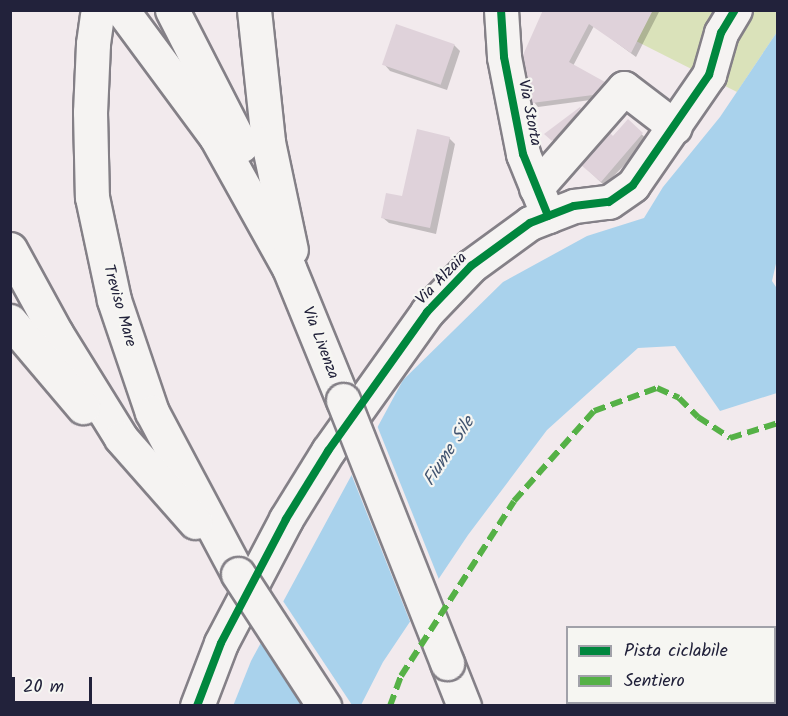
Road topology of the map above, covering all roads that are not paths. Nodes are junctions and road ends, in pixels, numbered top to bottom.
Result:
1 (172, 10) edge
2 (254, 10) edge
3 (501, 10) edge
4 (735, 10) edge
5 (109, 13) edge
6 (675, 127) junction
7 (542, 202) junction
8 (290, 247) junction
9 (10, 249) edge
10 (304, 301) junction
11 (10, 321) edge
12 (122, 438) junction
13 (238, 574) junction
14 (197, 705) edge
15 (324, 705) edge
16 (464, 705) edge

1 - 8 main road
2 - 8 main road
3 - 7 main road, Via Storta
4 - 6 main road, Via Alzaia
5 - 10 main road, Via Livenza
5 - 13 main road, Treviso Mare
6 - 7 main road, Via Alzaia
6 - 7 main road, Via Storta
7 - 14 main road, Via Alzaia
8 - 10 main road
9 - 12 main road
10 - 16 main road, Via Livenza, bridge
11 - 12 main road
12 - 13 main road
13 - 15 main road, bridge

